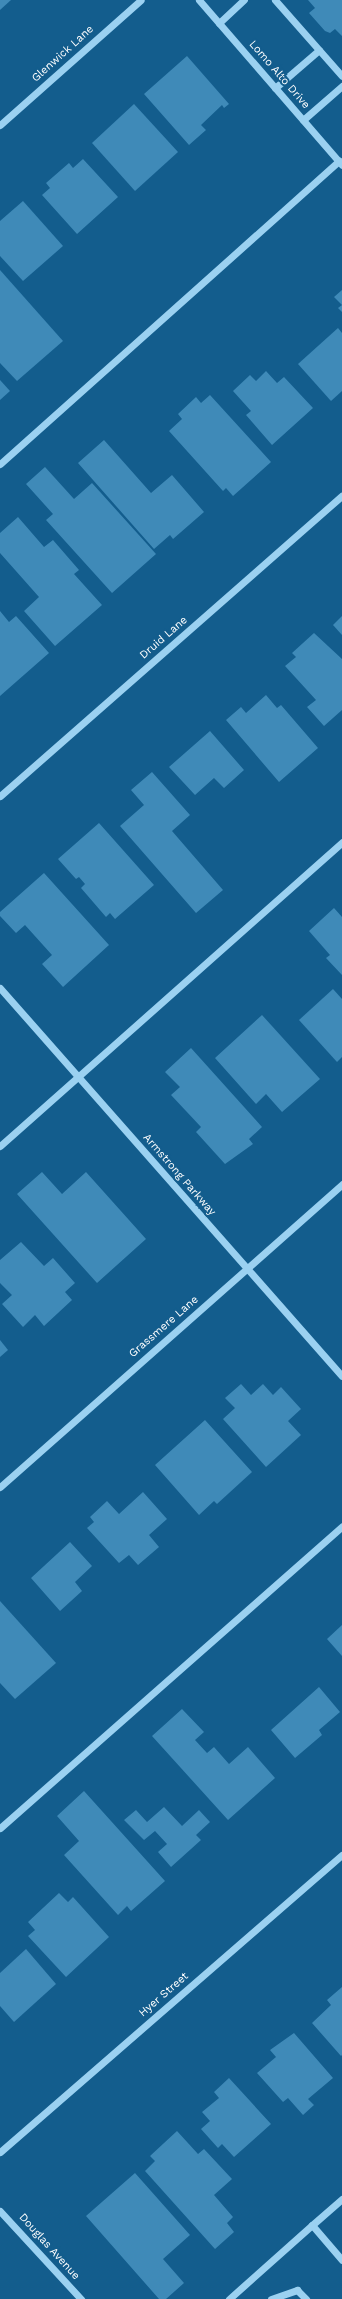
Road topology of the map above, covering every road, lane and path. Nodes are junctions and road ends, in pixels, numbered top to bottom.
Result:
1 (141, 0) edge
2 (199, 0) edge
3 (244, 0) edge
4 (275, 0) edge
5 (219, 23) junction
6 (319, 50) junction
7 (342, 76) edge
8 (342, 86) edge
9 (275, 88) junction
10 (303, 120) junction
11 (0, 125) edge
12 (340, 163) edge
13 (0, 464) edge
14 (342, 496) edge
15 (0, 796) edge
16 (342, 842) edge
17 (0, 988) edge
18 (78, 1077) junction
19 (0, 1146) edge
20 (342, 1184) edge
21 (247, 1268) junction
22 (342, 1376) edge
23 (0, 1487) edge
24 (342, 1527) edge
25 (0, 1828) edge
26 (342, 1855) edge
27 (0, 2152) edge
28 (342, 2199) edge
29 (0, 2211) edge
30 (312, 2225) junction
31 (342, 2260) edge
32 (81, 2299) edge
33 (229, 2299) edge
34 (271, 2299) edge
35 (306, 2299) edge

1 - 11 street, Glenwick Lane
2 - 5 street, Lomo Alto Drive
3 - 5 street
4 - 6 street
5 - 9 street, Lomo Alto Drive
6 - 7 street
6 - 9 street
8 - 10 street
9 - 10 street, Lomo Alto Drive
10 - 12 street, Lomo Alto Drive
12 - 13 street
14 - 15 street, Druid Lane
16 - 18 street
17 - 18 street, Armstrong Parkway
18 - 19 street
18 - 21 street, Armstrong Parkway
20 - 21 street, Grassmere Lane
21 - 22 street, Armstrong Parkway
21 - 23 street, Grassmere Lane
24 - 25 street
26 - 27 street, Hyer Street
28 - 30 street
29 - 32 street, Douglas Avenue
30 - 31 street
30 - 33 street
34 - 35 street

